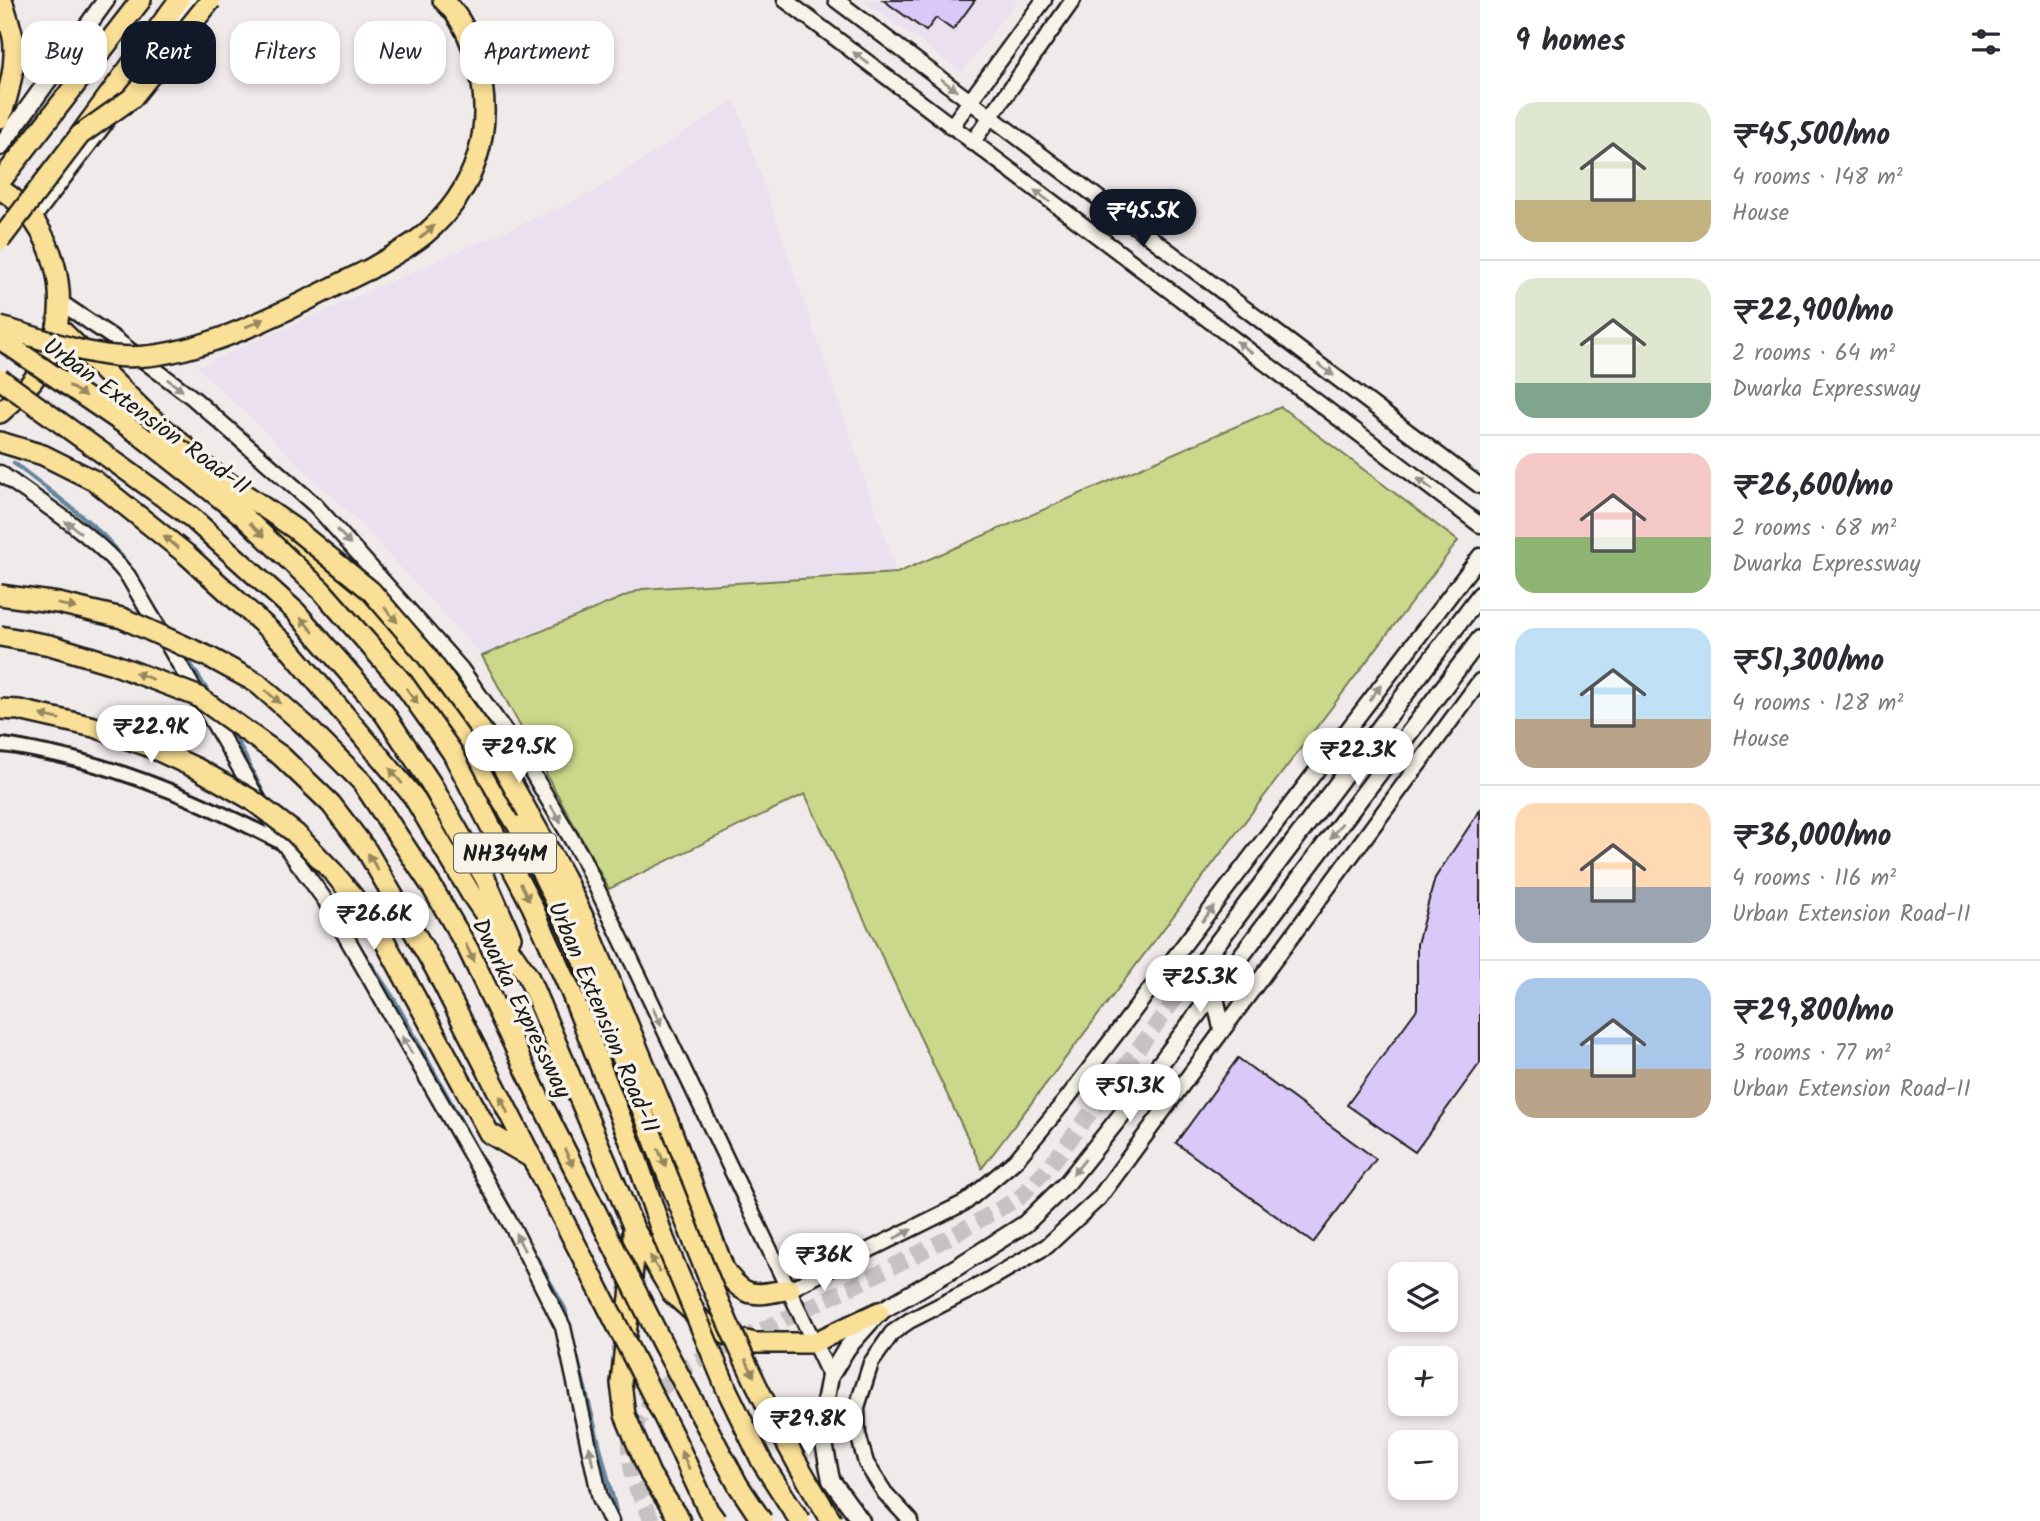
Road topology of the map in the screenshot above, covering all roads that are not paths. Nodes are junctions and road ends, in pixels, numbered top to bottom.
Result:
1 (2, 0) edge
2 (106, 0) edge
3 (141, 0) edge
4 (179, 0) edge
5 (197, 0) edge
6 (212, 0) edge
7 (443, 0) edge
8 (785, 0) edge
9 (836, 0) edge
10 (1045, 0) edge
11 (1073, 0) edge
12 (971, 102) junction
13 (990, 117) junction
14 (0, 118) edge
15 (951, 127) junction
16 (80, 135) junction
17 (972, 143) junction
18 (0, 147) edge
19 (0, 182) edge
20 (0, 189) edge
21 (32, 218) junction
22 (0, 240) edge
23 (60, 302) junction
24 (57, 326) junction
25 (0, 327) edge
26 (0, 339) edge
27 (0, 379) edge
28 (0, 412) edge
29 (139, 434) junction
30 (0, 442) edge
31 (0, 473) edge
32 (1480, 486) edge
33 (1480, 525) edge
34 (1480, 556) edge
35 (0, 595) edge
36 (1480, 595) edge
37 (0, 636) edge
38 (1480, 639) edge
39 (1480, 681) edge
40 (0, 709) edge
41 (0, 745) edge
42 (284, 844) junction
43 (1206, 958) tunnel mouth
44 (528, 976) junction
45 (1213, 993) junction
46 (1222, 1028) junction
47 (530, 1157) junction
48 (633, 1226) junction
49 (724, 1269) junction
50 (790, 1289) junction
51 (716, 1290) junction
52 (685, 1301) junction
53 (879, 1312) junction
54 (813, 1343) junction
55 (830, 1376) junction
56 (611, 1521) edge
57 (680, 1521) edge
58 (716, 1521) edge
59 (762, 1521) edge
60 (800, 1521) edge
61 (832, 1521) edge
62 (861, 1521) edge
63 (911, 1521) edge

1 - 14 highway
2 - 18 main road
3 - 19 highway
4 - 16 highway
5 - 21 main road
6 - 16 highway, bridge
25 -> 7 highway, bridge
15 -> 8 street
9 -> 12 street
10 - 12 street
11 - 13 street
12 - 13 street
12 - 15 street
13 - 17 street
13 -> 32 street
15 - 17 street
16 - 22 highway, bridge
33 -> 17 street
20 - 21 highway
21 - 23 highway
23 - 24 highway
23 -> 50 street
24 - 28 highway
24 -> 51 highway, bridge
26 -> 29 highway, Urban Extension Road-II / NH344M, bridge
44 -> 27 highway, NH344M, bridge
29 -> 49 highway, bridge
29 -> 52 highway, Urban Extension Road-II / NH344M, bridge
44 -> 30 highway
42 -> 31 street
50 -> 34 street
35 -> 59 highway, Dwarka Expressway, bridge
36 - 43 main road
47 -> 37 highway, bridge
38 -> 45 main road
39 - 46 street
47 -> 40 highway, bridge
41 - 42 street
56 -> 42 street
44 - 48 highway
45 - 46 main road
45 -> 53 main road
46 - 63 street
58 -> 47 highway, bridge
52 -> 48 highway
48 - 57 highway
49 - 50 highway
49 - 51 highway
50 - 54 street
51 - 52 highway
51 -> 61 highway, bridge
52 - 54 highway
52 - 60 highway, Urban Extension Road-II / NH344M, bridge
53 - 54 highway
53 - 55 main road
54 - 55 street
55 - 62 main road

